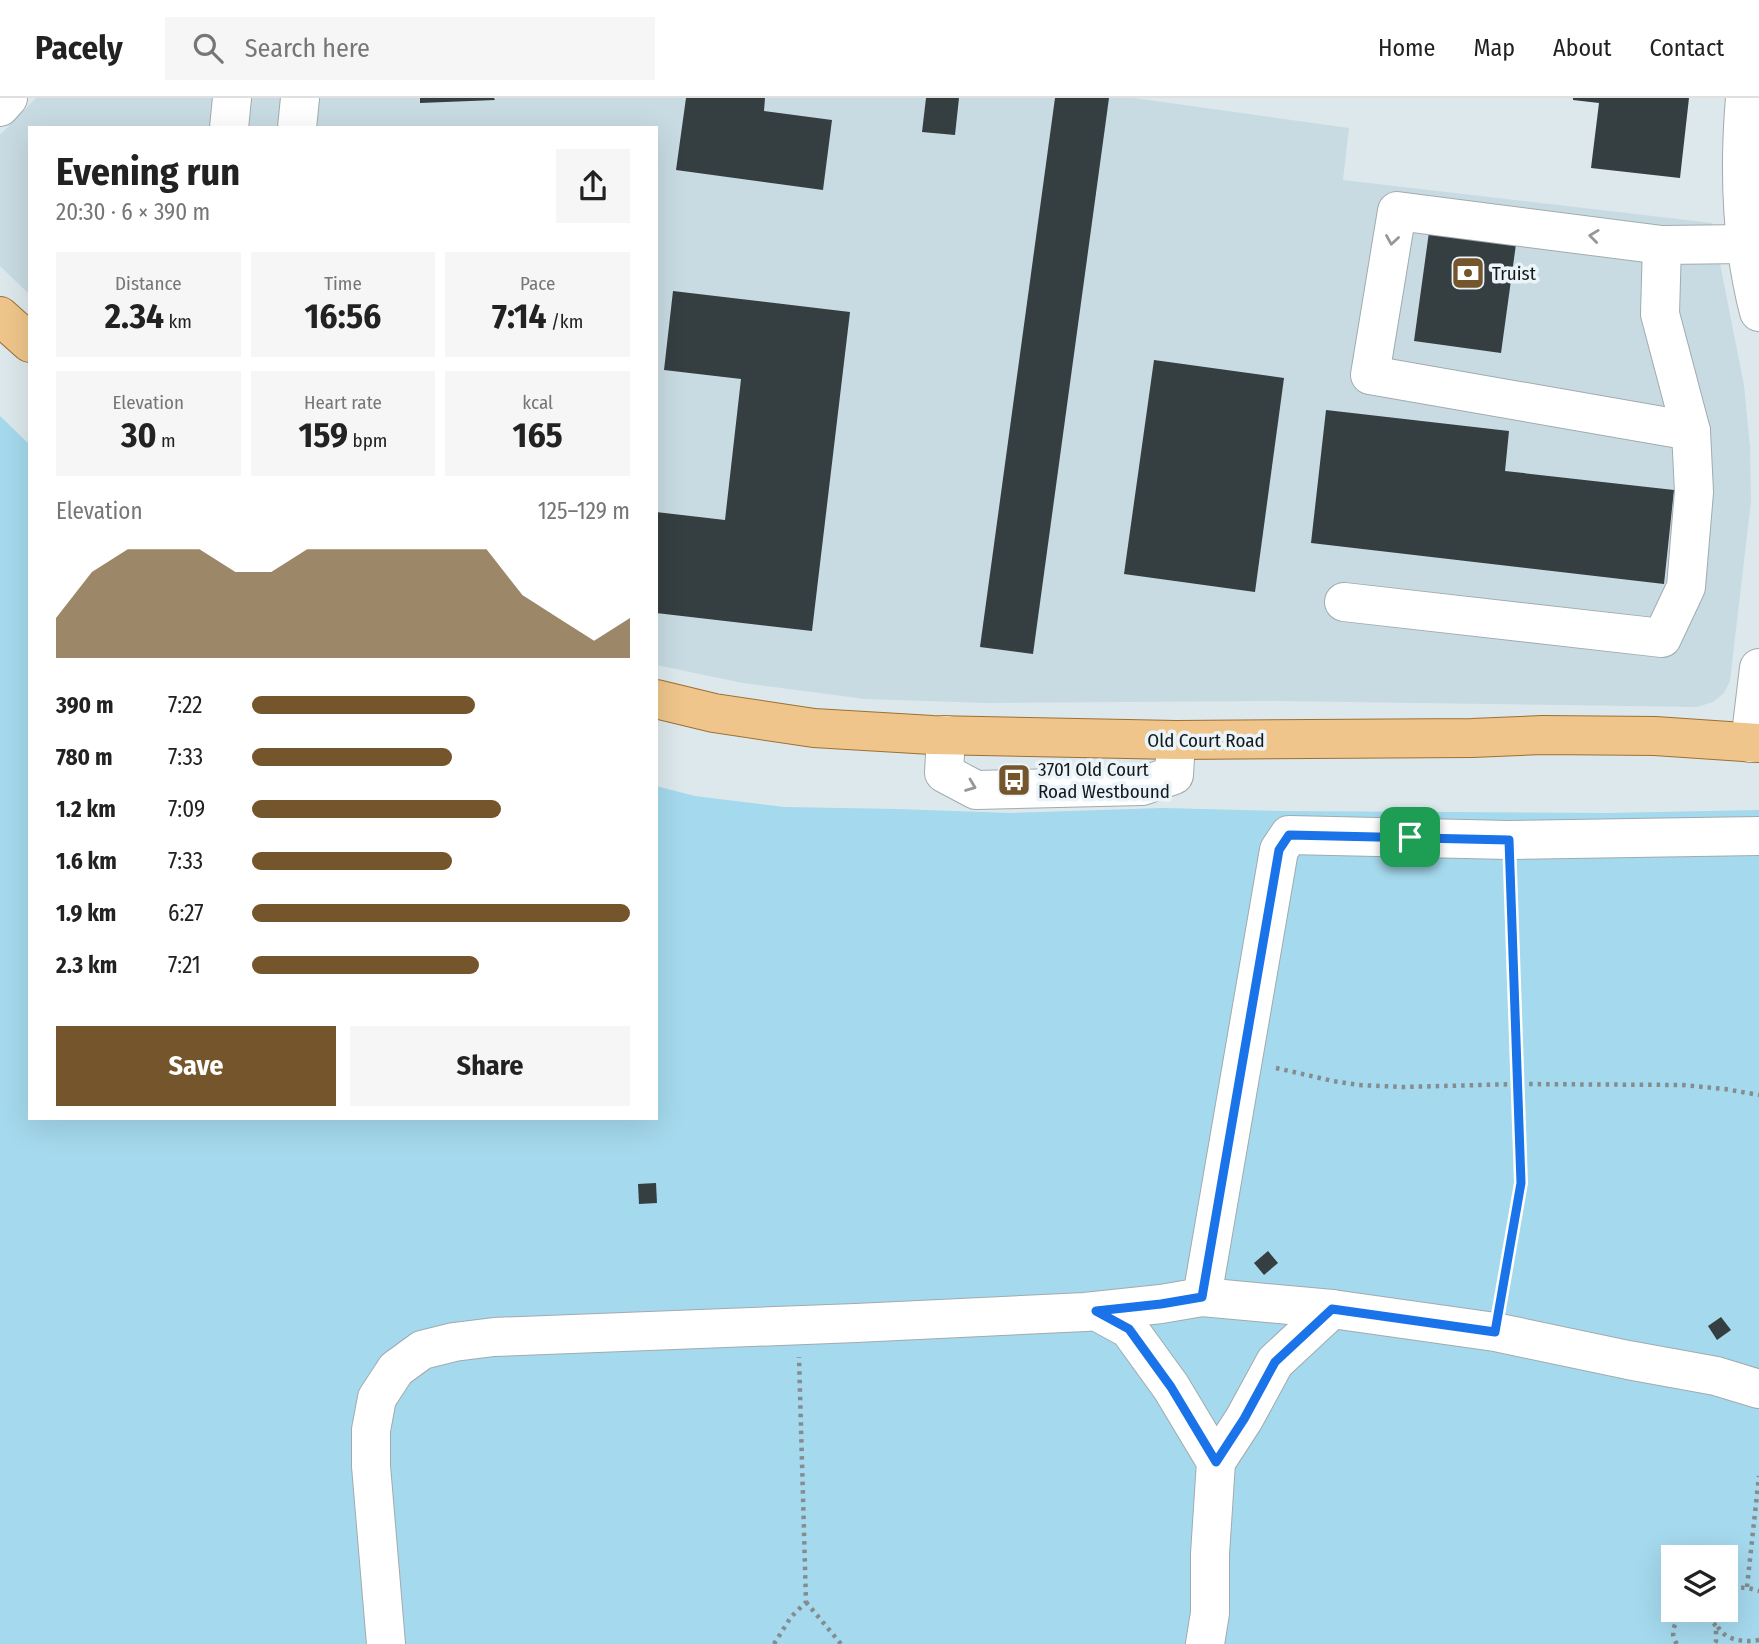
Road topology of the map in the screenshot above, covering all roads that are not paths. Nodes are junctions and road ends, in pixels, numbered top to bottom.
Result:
1 (8, 98) edge
2 (232, 98) edge
3 (300, 98) edge
4 (1745, 98) edge
5 (0, 107) edge
6 (229, 126) edge
7 (296, 126) edge
8 (1748, 244) junction
9 (1662, 245) junction
10 (1759, 312) edge
11 (0, 316) edge
12 (28, 342) edge
13 (1691, 430) junction
14 (1344, 602) dead end
15 (1759, 668) edge
16 (658, 699) edge
17 (946, 735) junction
18 (1176, 740) junction
19 (1755, 743) edge
20 (1759, 836) edge
21 (1202, 1297) junction
22 (1332, 1309) junction
23 (1096, 1311) junction
24 (1759, 1389) edge
25 (1216, 1462) junction
26 (386, 1644) edge
27 (1205, 1644) edge

1 - 5 street
2 - 6 street
3 - 7 street
4 - 8 street
8 - 9 street
8 - 10 street
9 - 13 street
9 -> 13 street
11 - 12 main road
13 - 14 street
15 - 19 street
16 - 17 main road, Old Court Road
17 - 18 main road, Old Court Road
17 -> 18 street
18 - 19 main road, Old Court Road
20 - 21 street
21 - 22 street
21 - 23 street
22 - 24 street
22 - 25 street
23 - 25 street
23 - 26 street
25 - 27 street

